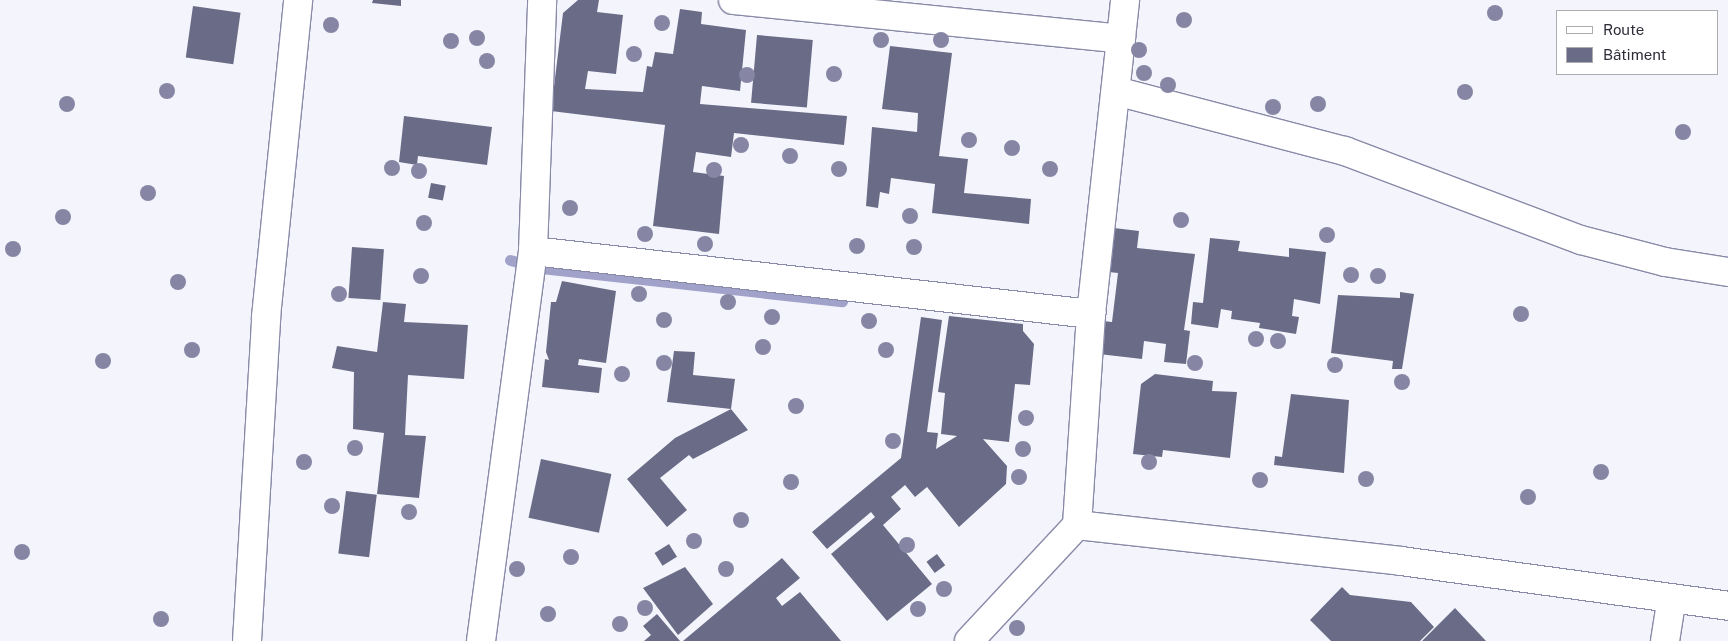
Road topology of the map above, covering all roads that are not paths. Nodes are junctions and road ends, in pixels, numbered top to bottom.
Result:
1 (298, 0) edge
2 (542, 0) edge
3 (733, 0) edge
4 (1125, 0) edge
5 (1121, 38) junction
6 (1116, 91) junction
7 (533, 251) junction
8 (1728, 272) edge
9 (1090, 314) junction
10 (1077, 525) junction
11 (1671, 602) junction
12 (1727, 602) edge
13 (248, 641) edge
14 (481, 641) edge
15 (969, 641) edge
16 (1666, 641) edge

1 - 13 street
2 - 7 street
3 - 5 street
4 - 5 street
5 - 6 street
6 - 8 street
6 - 9 street
7 - 9 street
7 - 14 street
9 - 10 street
10 - 11 street
10 - 15 street
11 - 12 street
11 - 16 street

